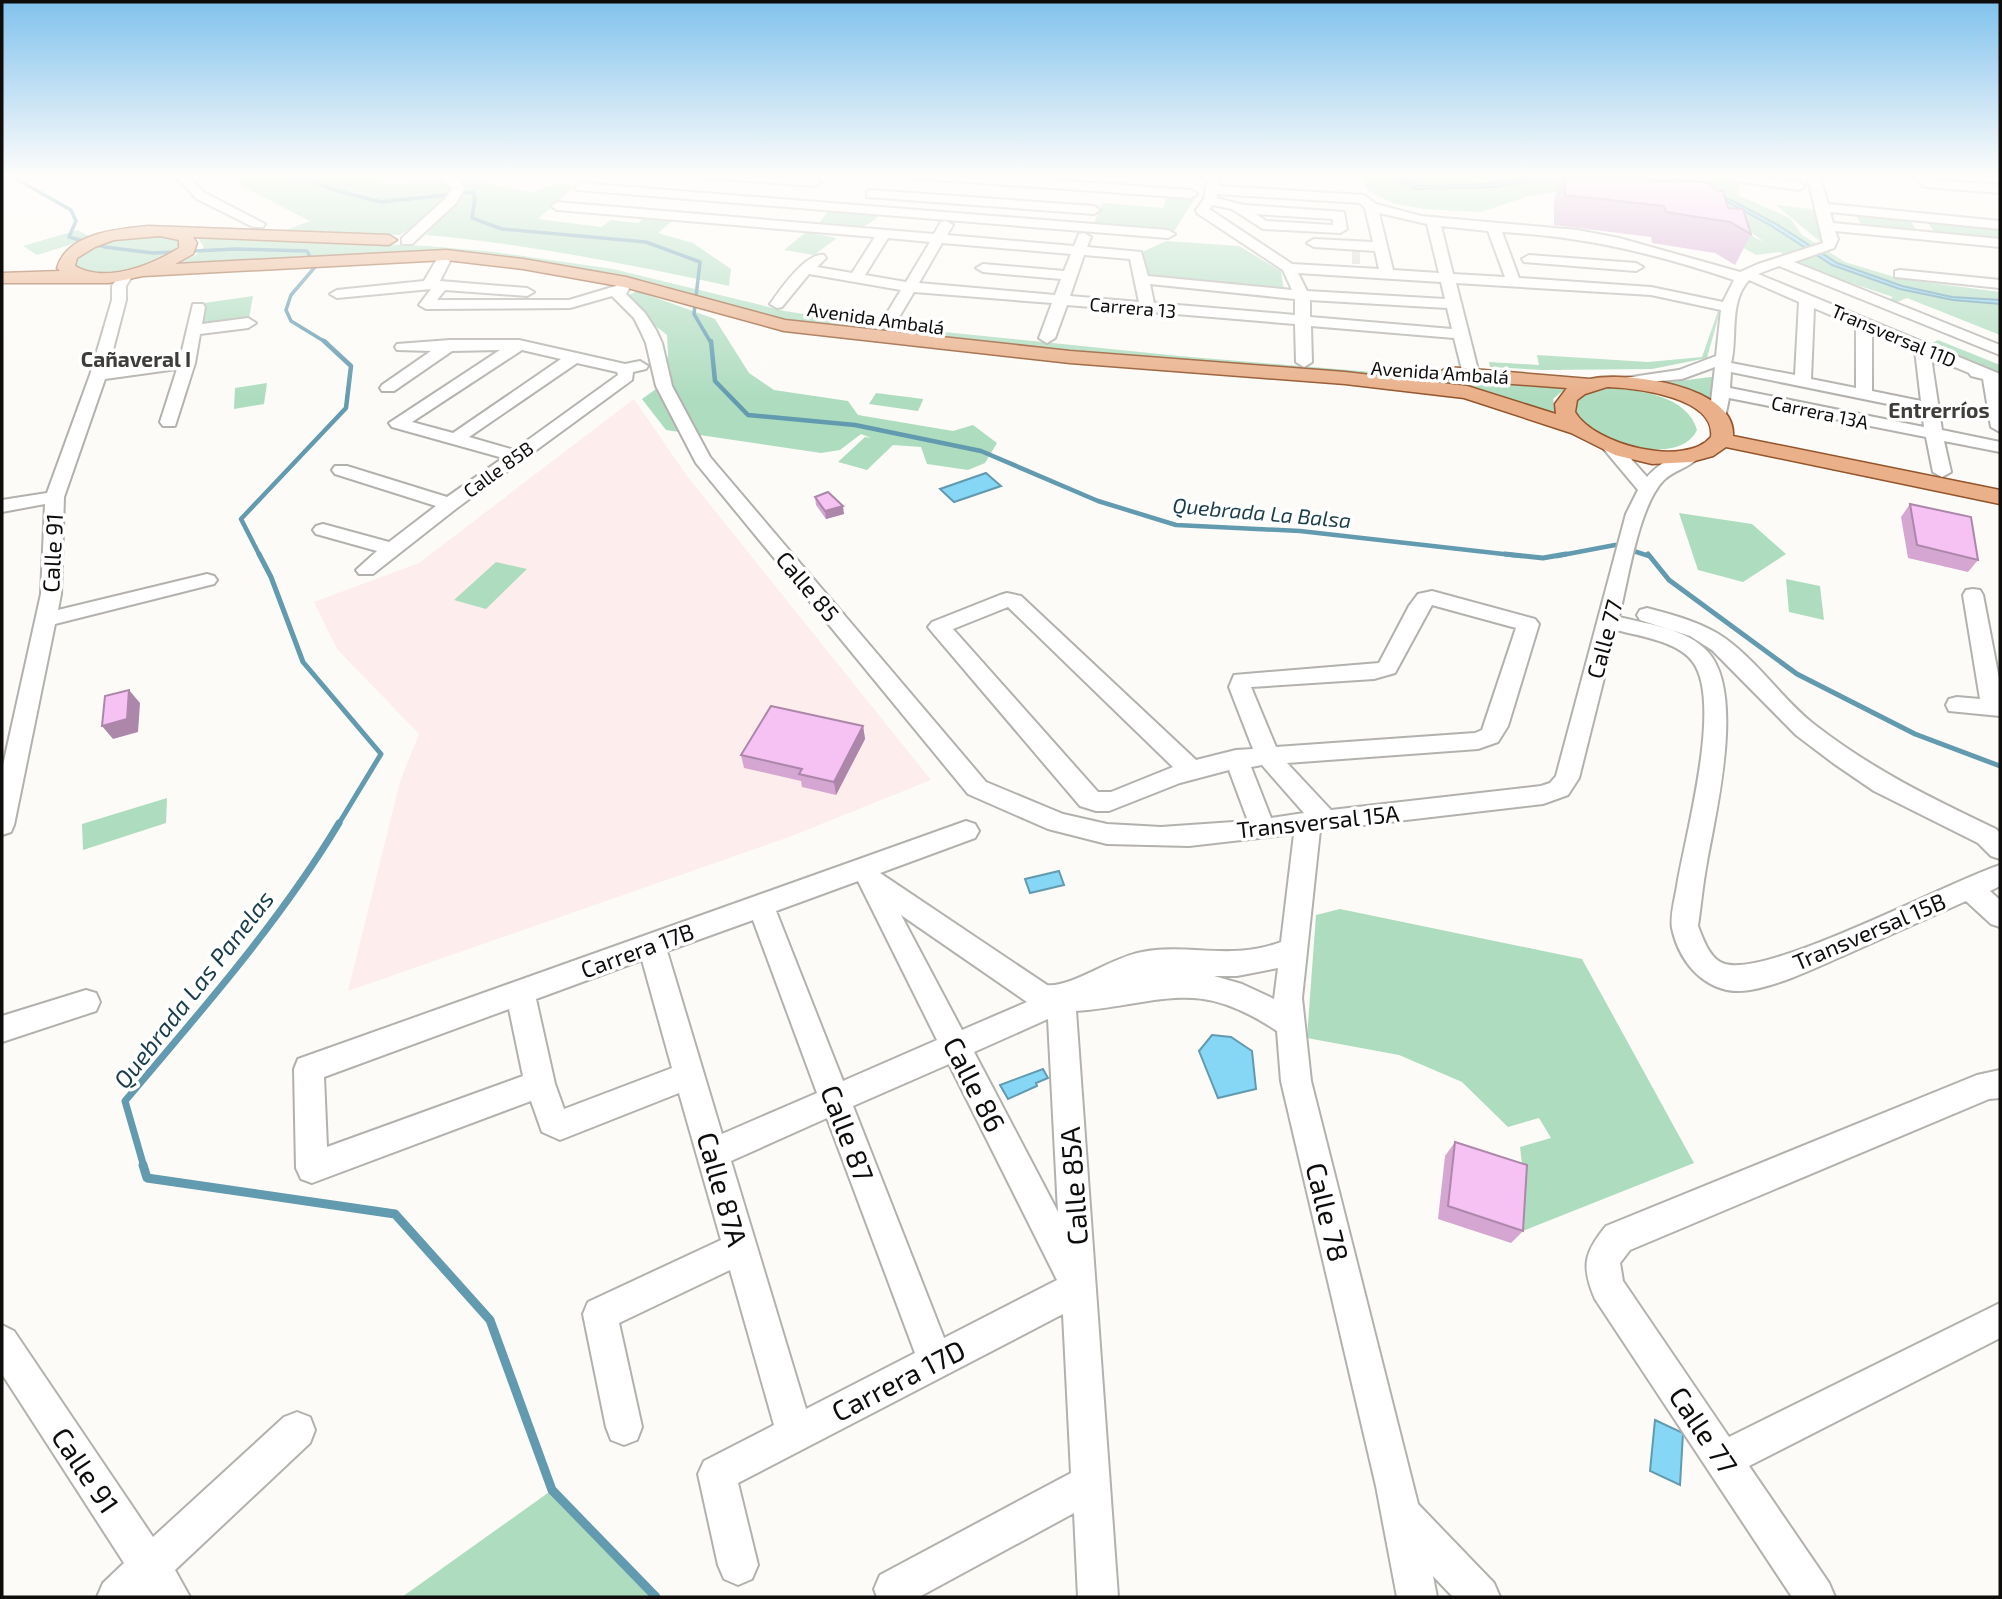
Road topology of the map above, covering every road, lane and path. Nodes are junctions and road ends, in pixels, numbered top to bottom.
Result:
1 (81, 249) edge
2 (187, 249) edge
3 (493, 249) edge
4 (875, 249) edge
5 (933, 249) edge
6 (993, 249) edge
7 (1050, 249) edge
8 (1260, 249) edge
9 (1349, 249) tunnel mouth
10 (1381, 249) edge
11 (1440, 249) edge
12 (1501, 249) edge
13 (1625, 249) edge
14 (1643, 249) edge
15 (1822, 249) edge
16 (78, 250) junction
17 (1079, 251) junction
18 (1382, 253) junction
19 (446, 255) junction
20 (1330, 256) dead end
21 (819, 258) dead end
22 (1529, 259) dead end
23 (1784, 261) junction
24 (1701, 264) junction
25 (1636, 267) junction
26 (1289, 268) junction
27 (806, 269) junction
28 (145, 271) junction
29 (1387, 274) junction
30 (1900, 274) dead end
31 (2, 275) edge
32 (80, 276) junction
33 (1070, 276) junction
34 (1745, 276) junction
35 (856, 278) junction
36 (1447, 278) junction
37 (117, 279) junction
38 (1148, 281) dead end
39 (1514, 282) junction
40 (2000, 284) edge
41 (624, 285) junction
42 (669, 286) junction
43 (911, 287) junction
44 (1651, 291) junction
45 (337, 294) dead end
46 (1302, 295) junction
47 (1807, 298) junction
48 (1060, 301) junction
49 (777, 304) junction
50 (1454, 304) junction
51 (426, 305) dead end
52 (1723, 305) junction
53 (198, 307) dead end
54 (1149, 309) junction
55 (1302, 320) junction
56 (890, 321) junction
57 (1864, 322) junction
58 (248, 323) dead end
59 (195, 330) junction
60 (1461, 334) junction
61 (1046, 338) junction
62 (450, 345) junction
63 (519, 345) junction
64 (1922, 346) junction
65 (403, 347) dead end
66 (2000, 350) edge
67 (577, 356) junction
68 (1304, 362) junction
69 (1724, 362) junction
70 (187, 363) junction
71 (1926, 363) junction
72 (659, 366) junction
73 (625, 373) junction
74 (1471, 374) junction
75 (99, 375) junction
76 (1995, 377) edge
77 (1631, 381) junction
78 (1803, 382) junction
79 (1587, 384) junction
80 (388, 388) dead end
81 (1723, 392) junction
82 (1864, 394) junction
83 (1932, 408) junction
84 (169, 422) dead end
85 (2000, 427) edge
86 (1577, 428) junction
87 (1721, 429) junction
88 (1934, 435) junction
89 (457, 439) junction
90 (1611, 447) junction
91 (2000, 447) edge
92 (516, 456) junction
93 (1690, 457) junction
94 (341, 470) dead end
95 (1942, 472) junction
96 (2000, 483) edge
97 (1646, 488) junction
98 (55, 497) junction
99 (2000, 497) edge
100 (450, 504) junction
101 (2, 506) edge
102 (323, 530) dead end
103 (391, 549) junction
104 (366, 569) dead end
105 (207, 580) dead end
106 (1973, 595) dead end
107 (1611, 614) junction
108 (47, 619) junction
109 (1957, 705) dead end
110 (1997, 707) edge
111 (1268, 756) junction
112 (1236, 759) junction
113 (1190, 769) junction
114 (6, 783) edge
115 (1292, 784) junction
116 (1559, 789) joint
117 (1249, 793) junction
118 (1317, 821) junction
119 (2, 825) edge
120 (1076, 828) joint
121 (1262, 828) junction
122 (966, 831) dead end
123 (1996, 839) edge
124 (868, 875) junction
125 (2000, 875) edge
126 (1970, 889) junction
127 (761, 905) junction
128 (2000, 916) edge
129 (651, 945) junction
130 (1294, 950) junction
131 (1216, 976) junction
132 (520, 992) junction
133 (1061, 1000) junction
134 (86, 1002) dead end
135 (1291, 1025) junction
136 (2, 1029) edge
137 (955, 1046) junction
138 (689, 1075) junction
139 (540, 1084) junction
140 (2000, 1084) edge
141 (835, 1099) junction
142 (712, 1154) junction
143 (740, 1248) junction
144 (1079, 1287) junction
145 (2000, 1320) edge
146 (3, 1347) edge
147 (935, 1360) junction
148 (624, 1427) dead end
149 (297, 1430) dead end
150 (795, 1434) junction
151 (1724, 1459) junction
152 (1091, 1483) junction
153 (1400, 1513) junction
154 (738, 1565) dead end
155 (161, 1581) edge
156 (894, 1589) dead end
157 (117, 1597) edge
158 (1098, 1597) edge
159 (1416, 1597) edge
160 (1480, 1597) edge
161 (1815, 1597) edge

1 - 16 main road, Avenida Ambalá
2 - 28 main road
3 - 42 main road, Avenida Ambalá
4 - 35 street
5 - 43 street
6 - 33 street
7 - 17 street
8 - 26 street
9 - 18 street
10 - 18 street
11 - 36 street
12 - 39 street
13 - 25 street
14 - 24 street, Transversal 11D
15 - 23 street
16 - 31 main road
16 - 32 main road
17 - 33 street
17 - 54 street
18 - 20 street
18 - 29 street
19 - 28 main road, Avenida Ambalá
19 - 41 main road, Avenida Ambalá
19 - 45 street
21 - 27 street
22 - 25 street
23 - 34 street
23 - 66 street
24 - 34 street, Transversal 11D
24 - 52 street
25 - 44 street
26 - 29 street
26 - 46 street
27 - 35 street, Carrera 13
27 - 49 street
28 - 37 main road
29 - 36 street
30 - 40 street
31 - 32 main road
32 - 37 main road
33 - 48 street
34 - 47 street, Transversal 11D
34 - 52 street
35 - 43 street, Carrera 13
36 - 39 street
36 - 50 street
37 - 75 street, Calle 91
38 - 46 street
39 - 44 street
41 - 42 main road, Avenida Ambalá
41 - 51 street
41 - 72 street, Calle 85
42 - 49 main road, Avenida Ambalá
42 - 86 main road, Avenida Ambalá
43 - 48 street, Carrera 13
43 - 56 street
44 - 52 street
46 - 50 street
46 - 55 street
47 - 57 street, Transversal 11D
47 - 78 street
48 - 54 street, Carrera 13
48 - 61 street
49 - 56 main road, Avenida Ambalá
50 - 60 street
52 - 69 street
53 - 59 street
54 - 55 street, Carrera 13
55 - 60 street, Carrera 13
55 - 68 street
56 - 61 main road, Avenida Ambalá
57 - 64 street, Transversal 11D
57 - 82 street
58 - 59 street
59 - 70 street
60 - 74 street
61 - 68 main road, Avenida Ambalá
62 - 63 street
62 - 65 street
62 - 80 street
63 - 67 street
63 - 89 street
64 - 71 street
64 - 76 street, Transversal 11D
67 - 73 street
67 - 89 street
68 - 74 main road, Avenida Ambalá
69 - 77 street
69 - 78 street
69 - 81 street
70 - 75 street
70 - 84 street
71 - 76 street
71 - 83 street
72 - 73 street
72 - 120 street, Calle 85
73 - 92 street, Calle 85B
74 - 79 main road, Avenida Ambalá
75 - 98 street, Calle 91
76 - 85 street
77 - 79 main road, Avenida Ambalá
77 - 87 main road, Avenida Ambalá
78 - 82 street
79 - 86 main road
81 - 87 street
81 - 88 street, Carrera 13A
82 - 83 street
83 - 88 street
86 - 90 main road, Avenida Ambalá
87 - 93 main road
87 - 95 main road
87 - 99 main road
88 - 91 street, Carrera 13A
88 - 95 street
89 - 92 street
90 - 93 main road, Avenida Ambalá
90 - 97 street
92 - 100 street, Calle 85B
93 - 97 street, Calle 77
94 - 100 street
95 - 96 main road
97 - 107 street, Calle 77
98 - 101 street
98 - 108 street, Calle 91
100 - 103 street, Calle 85B
102 - 103 street
103 - 104 street, Calle 85B
105 - 108 street
106 - 110 street
107 - 116 street, Calle 77
107 - 123 street
107 - 126 street, Transversal 15B
108 - 114 street, Calle 91
109 - 110 street
111 - 111 street
111 - 112 street
111 - 115 street
112 - 113 street
112 - 117 street
113 - 113 street
114 - 119 street, Calle 91
115 - 117 street
115 - 118 street
116 - 118 street, Transversal 15A
117 - 121 street
118 - 121 street, Transversal 15A
118 - 130 street, Calle 78
120 - 121 street, Transversal 15A
122 - 124 street, Carrera 17B
124 - 127 street, Carrera 17B
124 - 133 street
124 - 137 street, Calle 86
125 - 126 street, Transversal 15B
126 - 128 street
127 - 129 street, Carrera 17B
127 - 141 street, Calle 87
129 - 132 street, Carrera 17B
129 - 138 street, Calle 87A
130 - 131 street
130 - 135 street, Calle 78
131 - 133 street
131 - 135 street
132 - 139 street
132 - 139 street, Carrera 17B
133 - 137 street
133 - 144 street, Calle 85A
134 - 136 street
135 - 153 street, Calle 78
137 - 141 street
137 - 144 street, Calle 86
138 - 139 street
138 - 142 street, Calle 87A
140 - 151 street, Calle 77
141 - 142 street
141 - 147 street, Calle 87
142 - 143 street, Calle 87A
143 - 148 street
143 - 150 street, Calle 87A
144 - 147 street, Carrera 17D
144 - 152 street, Calle 85A
145 - 151 street
146 - 155 street, Calle 91
147 - 150 street, Carrera 17D
149 - 155 street
150 - 154 street, Carrera 17D
151 - 161 street, Calle 77
152 - 156 street
152 - 158 street, Calle 85A
153 - 159 street, Calle 78
153 - 160 street
155 - 157 street

